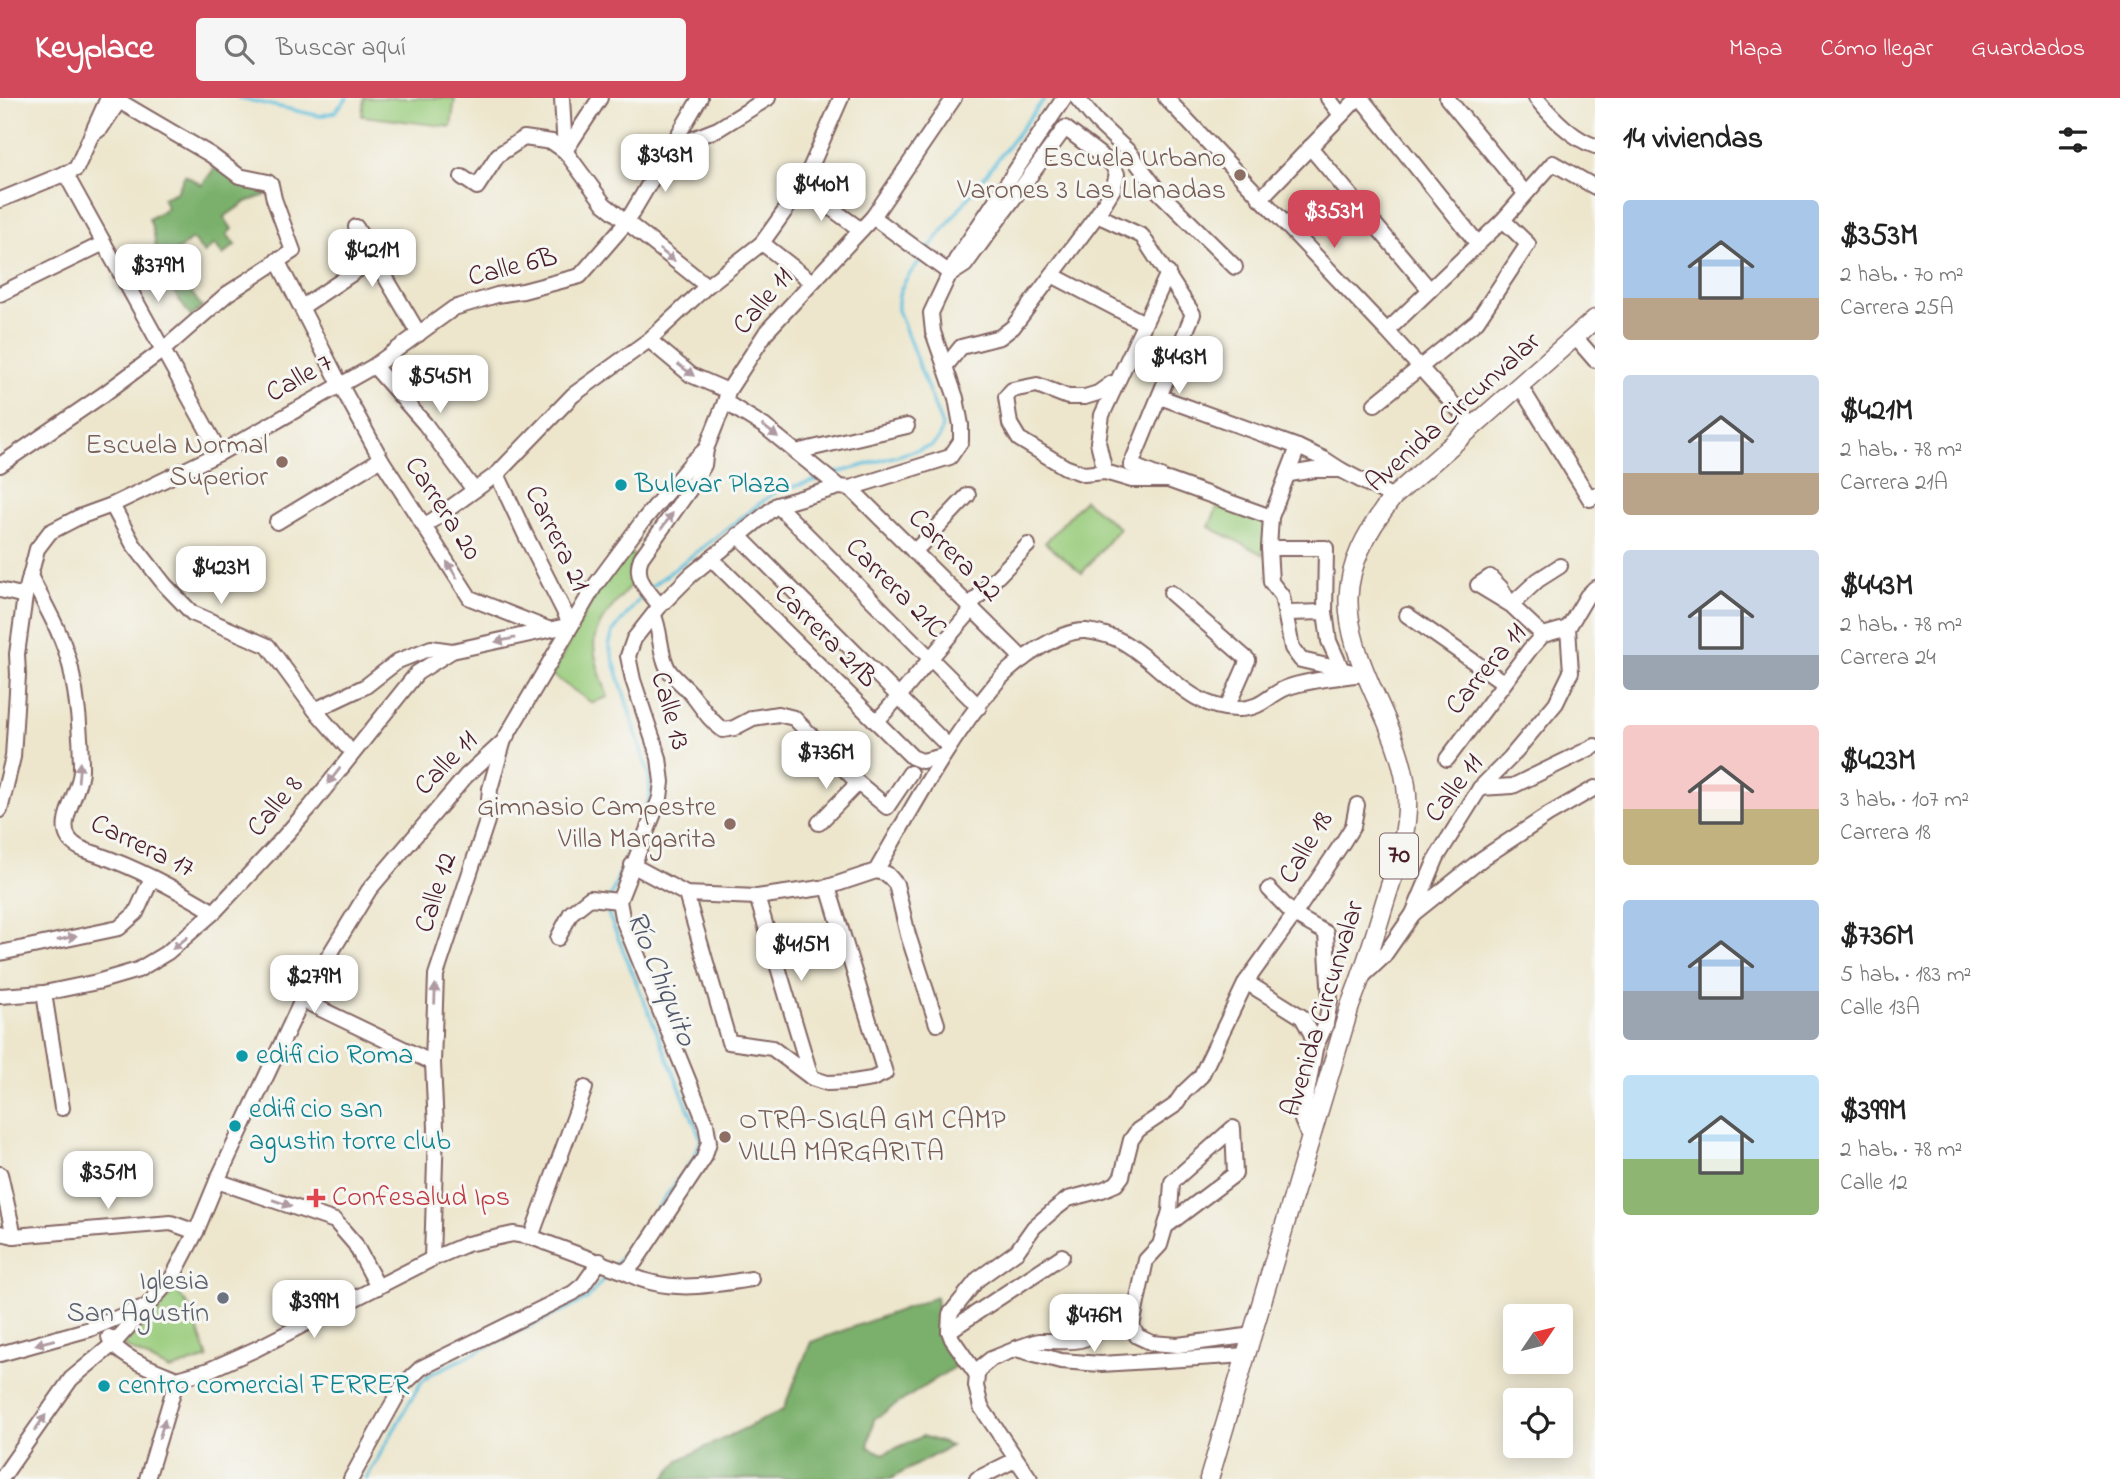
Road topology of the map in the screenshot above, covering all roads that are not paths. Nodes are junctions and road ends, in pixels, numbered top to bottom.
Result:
1 (108, 98) edge
2 (562, 98) edge
3 (600, 98) edge
4 (700, 98) edge
5 (768, 98) edge
6 (841, 98) edge
7 (954, 98) edge
8 (1064, 98) edge
9 (1077, 98) edge
10 (1166, 98) edge
11 (1328, 98) edge
12 (1360, 98) edge
13 (1447, 98) edge
14 (1536, 98) edge
15 (1341, 115) junction
16 (92, 135) junction
17 (1595, 146) edge
18 (673, 147) junction
19 (1310, 147) junction
20 (565, 151) junction
21 (65, 173) junction
22 (462, 177) dead end
23 (802, 187) junction
24 (1595, 187) edge
25 (1525, 192) junction
26 (1259, 199) junction
27 (0, 200) edge
28 (1097, 215) junction
29 (873, 217) junction
30 (1503, 220) junction
31 (626, 223) junction
32 (356, 227) dead end
33 (861, 230) junction
34 (104, 243) junction
35 (762, 243) junction
36 (1478, 244) junction
37 (374, 259) junction
38 (277, 260) junction
39 (1235, 267) dead end
40 (1168, 273) junction
41 (951, 274) junction
42 (1052, 275) junction
43 (812, 282) junction
44 (707, 286) junction
45 (1430, 290) junction
46 (0, 294) edge
47 (302, 307) junction
48 (1595, 319) edge
49 (1144, 323) junction
50 (1387, 331) junction
51 (933, 332) junction
52 (419, 334) junction
53 (1576, 338) junction
54 (649, 340) junction
55 (961, 347) junction
56 (163, 350) junction
57 (1595, 360) edge
58 (374, 366) junction
59 (945, 367) junction
60 (1421, 367) junction
61 (1116, 383) junction
62 (340, 384) junction
63 (1520, 386) junction
64 (727, 396) junction
65 (1160, 397) junction
66 (1375, 404) dead end
67 (908, 426) dead end
68 (1474, 427) junction
69 (1298, 447) junction
70 (706, 449) junction
71 (796, 452) junction
72 (220, 453) junction
73 (381, 459) junction
74 (0, 465) edge
75 (1341, 470) junction
76 (1105, 472) junction
77 (497, 474) junction
78 (1290, 474) junction
79 (1168, 480) junction
80 (841, 486) junction
81 (474, 490) junction
82 (968, 495) dead end
83 (1595, 495) edge
84 (1393, 497) junction
85 (112, 505) junction
86 (777, 505) junction
87 (1271, 517) junction
88 (277, 522) dead end
89 (425, 526) junction
90 (738, 536) junction
91 (1028, 545) dead end
92 (1269, 548) junction
93 (914, 552) junction
94 (711, 558) junction
95 (1560, 566) dead end
96 (30, 576) junction
97 (1484, 581) dead end
98 (1595, 588) edge
99 (0, 590) edge
100 (1171, 593) dead end
101 (25, 596) junction
102 (1511, 605) junction
103 (656, 606) junction
104 (971, 608) junction
105 (1325, 612) junction
106 (1287, 613) junction
107 (1407, 615) dead end
108 (571, 625) junction
109 (1568, 628) junction
110 (548, 629) junction
111 (1543, 635) junction
112 (452, 651) junction
113 (929, 658) junction
114 (1023, 659) junction
115 (1342, 670) junction
116 (1365, 674) junction
117 (1503, 682) junction
118 (900, 697) junction
119 (979, 706) junction
120 (1227, 708) junction
121 (315, 710) junction
122 (876, 722) junction
123 (503, 742) junction
124 (346, 746) dead end
125 (1595, 746) edge
126 (946, 751) junction
127 (1447, 760) dead end
128 (910, 773) dead end
129 (858, 783) junction
130 (1480, 788) junction
131 (1595, 788) edge
132 (1357, 805) dead end
133 (0, 810) edge
134 (819, 823) dead end
135 (632, 865) junction
136 (881, 873) junction
137 (152, 878) junction
138 (828, 887) junction
139 (1269, 889) dead end
140 (685, 894) junction
141 (757, 897) junction
142 (616, 900) junction
143 (214, 912) junction
144 (1413, 914) junction
145 (1294, 915) junction
146 (558, 938) dead end
147 (0, 953) edge
148 (1362, 977) junction
149 (1246, 982) junction
150 (44, 993) junction
151 (0, 996) edge
152 (302, 1000) junction
153 (937, 1024) dead end
154 (1315, 1049) junction
155 (433, 1063) junction
156 (811, 1078) junction
157 (585, 1088) dead end
158 (62, 1108) dead end
159 (1310, 1139) junction
160 (0, 1174) edge
161 (217, 1181) junction
162 (1165, 1227) junction
163 (196, 1231) junction
164 (7, 1235) edge
165 (531, 1237) junction
166 (1062, 1256) dead end
167 (432, 1259) junction
168 (612, 1267) junction
169 (751, 1279) dead end
170 (378, 1287) junction
171 (154, 1300) junction
172 (1099, 1307) dead end
173 (105, 1325) junction
174 (949, 1331) junction
175 (1253, 1335) junction
176 (112, 1345) junction
177 (1016, 1349) junction
178 (0, 1354) edge
179 (1247, 1355) junction
180 (977, 1376) junction
181 (177, 1379) junction
182 (1015, 1460) junction
183 (1, 1479) edge
184 (146, 1479) edge
185 (351, 1479) edge
186 (977, 1479) edge
187 (1030, 1479) edge
188 (1209, 1479) edge

1 - 16 street
2 - 20 street
3 - 20 street
4 - 18 street, Calle 6B
5 - 18 street
6 - 23 street
7 - 29 street, Calle 11
8 - 41 street
9 - 39 street
10 - 26 street
11 - 15 street
12 - 15 street
12 - 36 street
13 - 25 street
14 - 17 street
15 - 19 street
16 - 21 street
16 - 38 street
18 - 31 street, Calle 6B
19 - 26 street
19 - 45 street
20 - 22 street
20 - 31 street
21 - 27 street
21 - 34 street
23 - 33 street
23 - 35 street
24 - 25 street
25 - 30 street
26 - 50 street
28 - 40 street
28 - 41 street
28 - 42 street
29 - 33 street, Calle 11
29 - 41 street
30 - 36 street
30 - 60 street
31 -> 44 street
31 - 52 street, Calle 6B
32 - 37 street
33 - 43 street, Calle 11
34 - 46 street
34 - 56 street
35 - 43 street
35 - 44 street
36 - 45 street
37 - 47 street
37 - 52 street
38 - 47 street, Carrera 20
38 - 56 street
40 - 49 street
40 - 65 street
41 - 51 street
42 - 49 street
42 - 55 street
43 - 64 street, Calle 11
44 - 54 street
45 - 50 street
47 - 62 street, Carrera 20
48 - 53 main road, Avenida Circunvalar / 70
49 - 61 street
50 - 60 street
51 - 55 street
51 - 59 street
52 - 58 street, Calle 7
53 - 57 street
53 - 63 main road, Avenida Circunvalar / 70
54 -> 64 street
54 - 77 street
55 - 59 street
56 - 72 street
56 - 74 street
58 - 62 street, Calle 7
58 - 81 street
59 - 80 street
60 - 66 street
60 - 68 street
61 - 76 street
61 - 76 street
62 - 72 street, Calle 7
62 - 73 street, Carrera 20
63 - 68 main road, Avenida Circunvalar / 70
63 - 83 street
64 - 70 street, Calle 11
64 -> 71 street, Carrera 22
65 - 69 street
65 - 79 street
67 - 71 street
68 - 84 main road, Avenida Circunvalar / 70
69 - 75 street
69 - 78 street
103 -> 70 street
70 - 108 street, Calle 11
71 - 80 street, Carrera 22
72 - 85 street, Calle 7
73 - 88 street
73 - 89 street, Carrera 20
75 - 78 street
75 - 84 street
76 - 79 street
77 - 81 street
77 - 108 street, Carrera 21
78 - 87 street
79 - 87 street
80 - 86 street
80 - 93 street, Carrera 22
81 - 89 street
82 - 93 street
84 - 116 main road, Avenida Circunvalar / 70
85 - 96 street, Calle 7
85 - 121 street
86 - 90 street, Calle 13
86 - 113 street, Carrera 21C
87 - 92 street
110 -> 89 street, Carrera 20
90 - 94 street, Calle 13
90 - 118 street
91 - 104 street
92 - 105 street
92 - 106 street
93 - 104 street, Carrera 22
94 - 103 street, Calle 13
94 - 122 street, Carrera 21B
95 - 102 street
96 - 101 street
137 -> 96 street, Carrera 17
97 - 102 street
98 - 109 street, Carrera 11
99 - 101 street
100 - 120 street
101 - 133 street
102 - 111 street
103 - 129 street
103 - 135 street, Calle 13
104 - 113 street
104 - 114 street, Carrera 22
105 - 106 street
105 - 115 street
106 - 115 street
107 - 117 street
108 - 110 street, Calle 8
108 - 123 street, Calle 11
109 - 111 street, Carrera 11
109 - 130 street, Calle 11
110 -> 112 street, Calle 8
111 - 117 street, Carrera 11
112 - 121 street
112 -> 143 street, Calle 8
113 - 118 street
113 - 119 street, Carrera 21C
114 - 119 street
114 - 120 street
115 - 116 street
116 - 120 street
116 - 148 main road, Avenida Circunvalar / 70
117 - 127 street, Carrera 11
118 - 122 street
118 - 126 street
119 - 126 street
121 - 124 street
122 - 126 street, Carrera 21B
123 - 152 street, Calle 11
155 -> 123 street, Calle 12
125 - 130 street
126 - 136 street
128 - 129 street
129 - 134 street
130 - 144 street, Calle 11
131 - 144 street
132 - 145 street, Calle 18
135 - 140 street
135 - 142 street, Calle 13
136 - 138 street
136 - 153 street
137 - 143 street, Carrera 17
147 -> 137 street
138 - 141 street
138 - 156 street
139 - 145 street
140 - 141 street
140 - 156 street
141 - 156 street
142 - 146 street
142 - 168 street
143 -> 150 street, Calle 8
144 - 148 street, Calle 11
145 - 149 street, Calle 18
145 - 154 street
148 - 159 main road, Avenida Circunvalar / 70
149 - 154 street
149 - 174 street, Calle 18
150 - 151 street, Calle 8
150 - 158 street
152 - 155 street
152 - 161 street, Calle 11
154 - 159 street
155 - 167 street, Calle 12
157 - 165 street
159 - 175 main road, Avenida Circunvalar / 70
160 - 164 street
161 - 163 street, Calle 11
161 -> 170 street
162 - 162 street
162 - 175 street
163 - 164 street
163 - 171 street, Calle 11
165 - 167 street
165 - 168 street
166 - 174 street
167 - 170 street
168 - 169 street
168 - 185 street
170 - 181 street
171 - 173 street
171 - 176 street, Calle 11
172 - 177 street
173 - 176 street
173 -> 178 street
174 - 180 street
175 - 179 main road, Avenida Circunvalar / 70
176 - 181 street
183 -> 176 street, Calle 11
177 - 179 street
177 - 180 street
179 - 188 main road, Avenida Circunvalar / 70
180 - 182 street
184 -> 181 street
182 - 186 street
182 - 187 street

